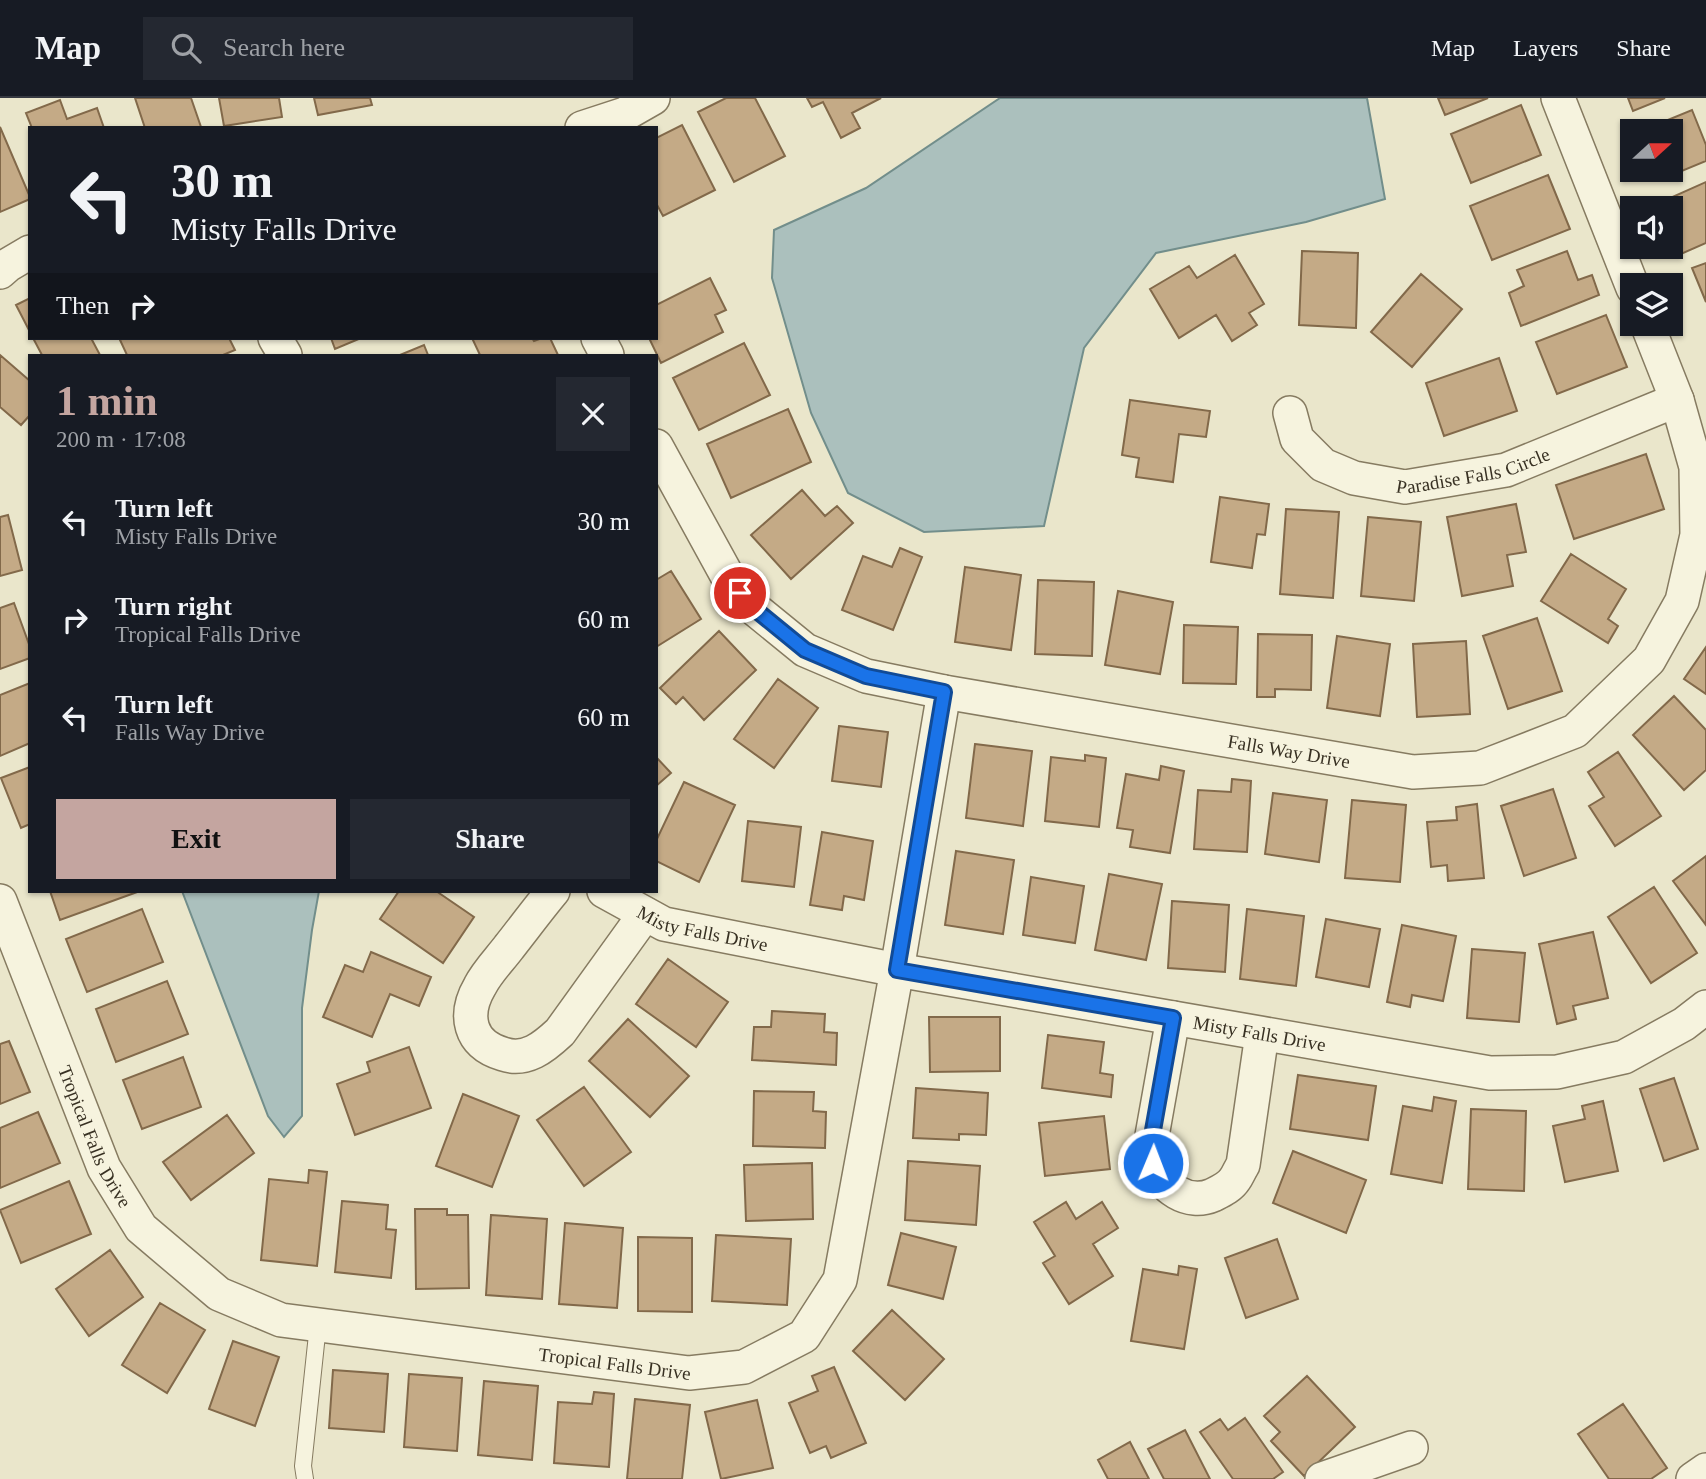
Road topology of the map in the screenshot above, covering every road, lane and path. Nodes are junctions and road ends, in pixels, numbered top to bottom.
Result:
1 (653, 98) edge
2 (1558, 98) edge
3 (588, 126) edge
4 (28, 254) edge
5 (0, 272) edge
6 (1627, 273) edge
7 (1652, 336) edge
8 (1677, 400) junction
9 (1290, 413) dead end
10 (658, 450) edge
11 (944, 692) junction
12 (551, 893) edge
13 (608, 893) edge
14 (0, 901) edge
15 (645, 914) junction
16 (897, 970) junction
17 (1706, 1007) edge
18 (1173, 1018) junction
19 (1262, 1034) junction
20 (318, 1325) junction
21 (1411, 1448) dead end
22 (1706, 1470) edge
23 (305, 1479) edge
24 (1322, 1479) edge
25 (1693, 1479) edge

1 - 3 street
2 - 6 street
4 - 5 street
7 - 8 street, Falls Way Drive
8 - 9 street, Paradise Falls Circle
8 - 11 street, Falls Way Drive
10 - 11 street, Falls Way Drive
11 - 16 street, Tropical Falls Drive
12 - 15 street
13 - 15 street, Misty Falls Drive
14 - 20 street, Tropical Falls Drive
15 - 16 street, Misty Falls Drive
16 - 18 street, Misty Falls Drive
16 - 20 street, Tropical Falls Drive
17 - 19 street, Misty Falls Drive
18 - 19 street, Misty Falls Drive
18 - 19 street
20 - 23 lane
21 - 24 street
22 - 25 street

